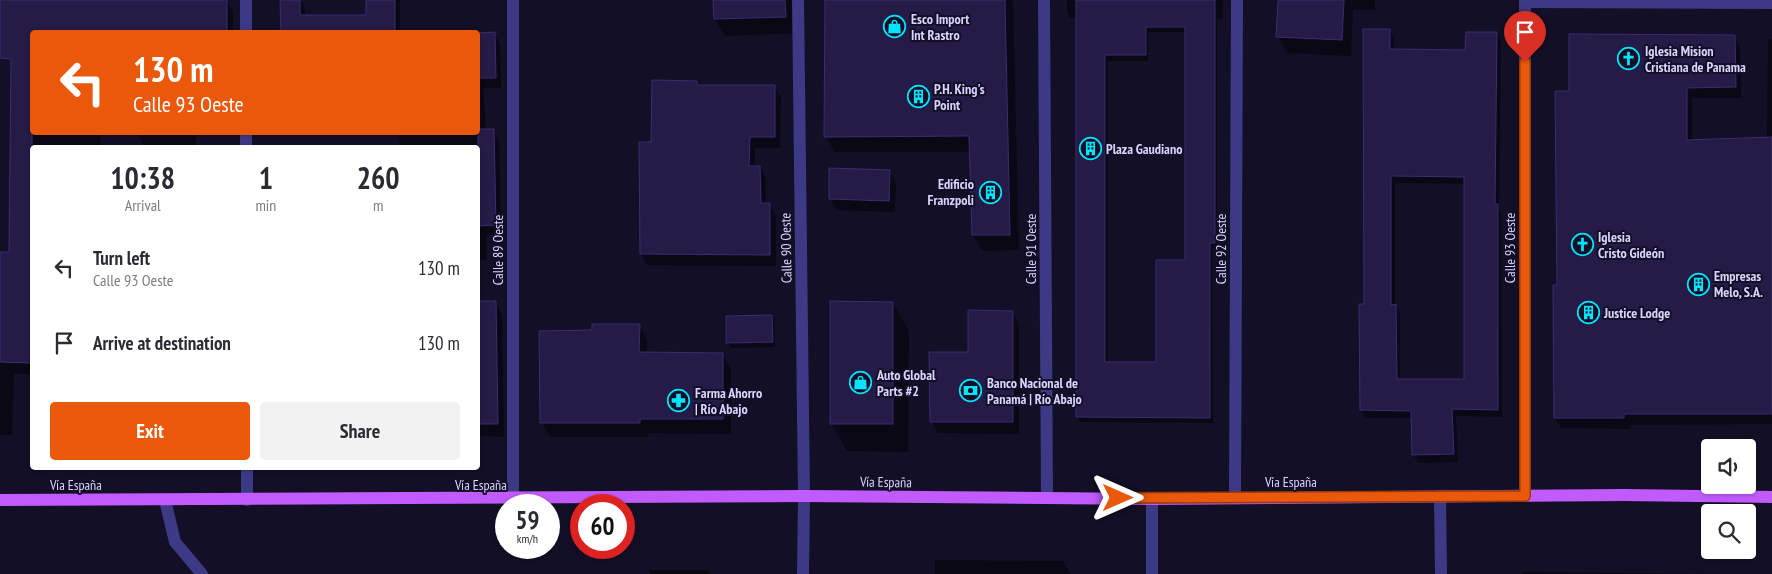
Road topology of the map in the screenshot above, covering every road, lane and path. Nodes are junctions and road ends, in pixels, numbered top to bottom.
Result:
1 (246, 0) edge
2 (513, 0) edge
3 (798, 0) edge
4 (1044, 0) edge
5 (1237, 0) edge
6 (1525, 1) edge
7 (1772, 3) edge
8 (246, 30) edge
9 (247, 470) edge
10 (513, 494) edge
11 (804, 496) junction
12 (1440, 496) junction
13 (1525, 496) junction
14 (1235, 497) junction
15 (1772, 497) edge
16 (1047, 498) junction
17 (560, 499) edge
18 (1152, 499) junction
19 (0, 500) edge
20 (165, 500) junction
21 (247, 500) junction
22 (495, 500) edge
23 (202, 574) edge
24 (803, 574) edge
25 (1152, 574) edge
26 (1441, 574) edge

1 - 8 street
2 - 10 street, Calle 89 Oeste
3 - 11 street, Calle 90 Oeste
4 - 16 street, Calle 91 Oeste
5 - 14 street, Calle 92 Oeste
6 - 7 street
6 - 13 street, Calle 93 Oeste
9 - 21 street
11 - 16 main road, Vía España
11 - 17 main road, Vía España
11 - 24 street, Calle 90 Oeste
12 - 13 main road, Vía España
12 - 14 main road, Vía España
12 - 26 street
13 - 15 main road, Vía España
14 - 18 main road, Vía España
16 - 18 main road, Vía España
18 - 25 street
19 - 20 main road, Vía España
20 - 21 main road, Vía España
20 - 23 street
21 - 22 main road, Vía España

